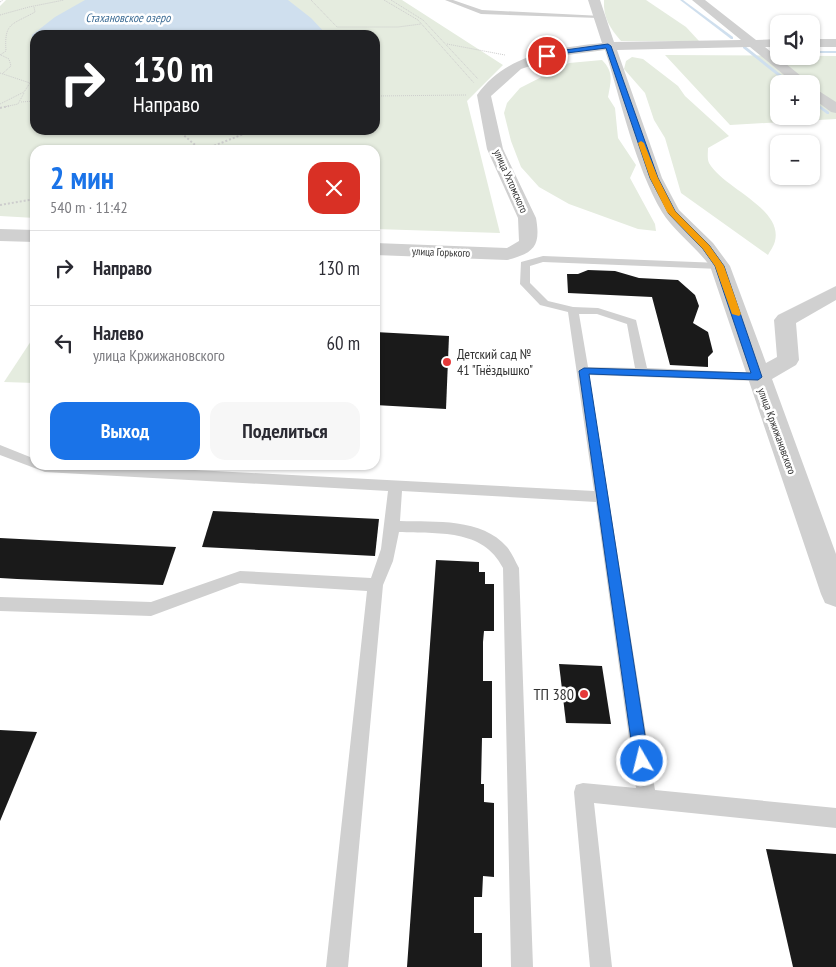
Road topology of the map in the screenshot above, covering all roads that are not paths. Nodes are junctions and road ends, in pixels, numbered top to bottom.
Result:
1 (448, 0) edge
2 (594, 0) edge
3 (698, 0) edge
4 (599, 16) junction
5 (820, 43) edge
6 (836, 43) edge
7 (752, 44) junction
8 (770, 44) edge
9 (608, 46) junction
10 (792, 75) edge
11 (820, 97) edge
12 (836, 109) edge
13 (0, 235) edge
14 (30, 236) edge
15 (380, 249) edge
16 (512, 252) joint
17 (720, 266) junction
18 (836, 292) edge
19 (573, 310) junction
20 (584, 371) junction
21 (642, 372) junction
22 (758, 377) junction
23 (0, 450) edge
24 (30, 461) edge
25 (103, 470) edge
26 (395, 485) junction
27 (602, 497) junction
28 (392, 526) junction
29 (375, 585) junction
30 (836, 594) edge
31 (0, 604) edge
32 (647, 799) junction
33 (836, 818) edge
34 (337, 967) edge
35 (522, 967) edge
36 (601, 967) edge

1 - 4 lane
2 - 4 street, улица Кржижановского
3 - 7 street
4 - 9 street, улица Кржижановского
5 - 6 street
7 - 8 street
7 - 9 street
7 - 10 street
9 - 16 street, улица Ухтомского
9 - 17 street, улица Кржижановского
11 - 12 street
13 - 14 street
15 - 16 street, улица Горького
17 - 19 lane
17 - 22 street, улица Кржижановского
18 - 22 street
19 - 20 lane
19 - 21 lane
20 - 21 lane
20 - 27 lane
21 - 22 lane
22 - 30 street, улица Кржижановского
23 - 24 lane
25 - 26 lane
26 - 27 lane
26 - 28 lane
27 - 32 lane
28 - 29 lane
28 - 35 lane
29 - 31 lane
29 - 34 lane
32 - 33 lane
32 - 36 lane

